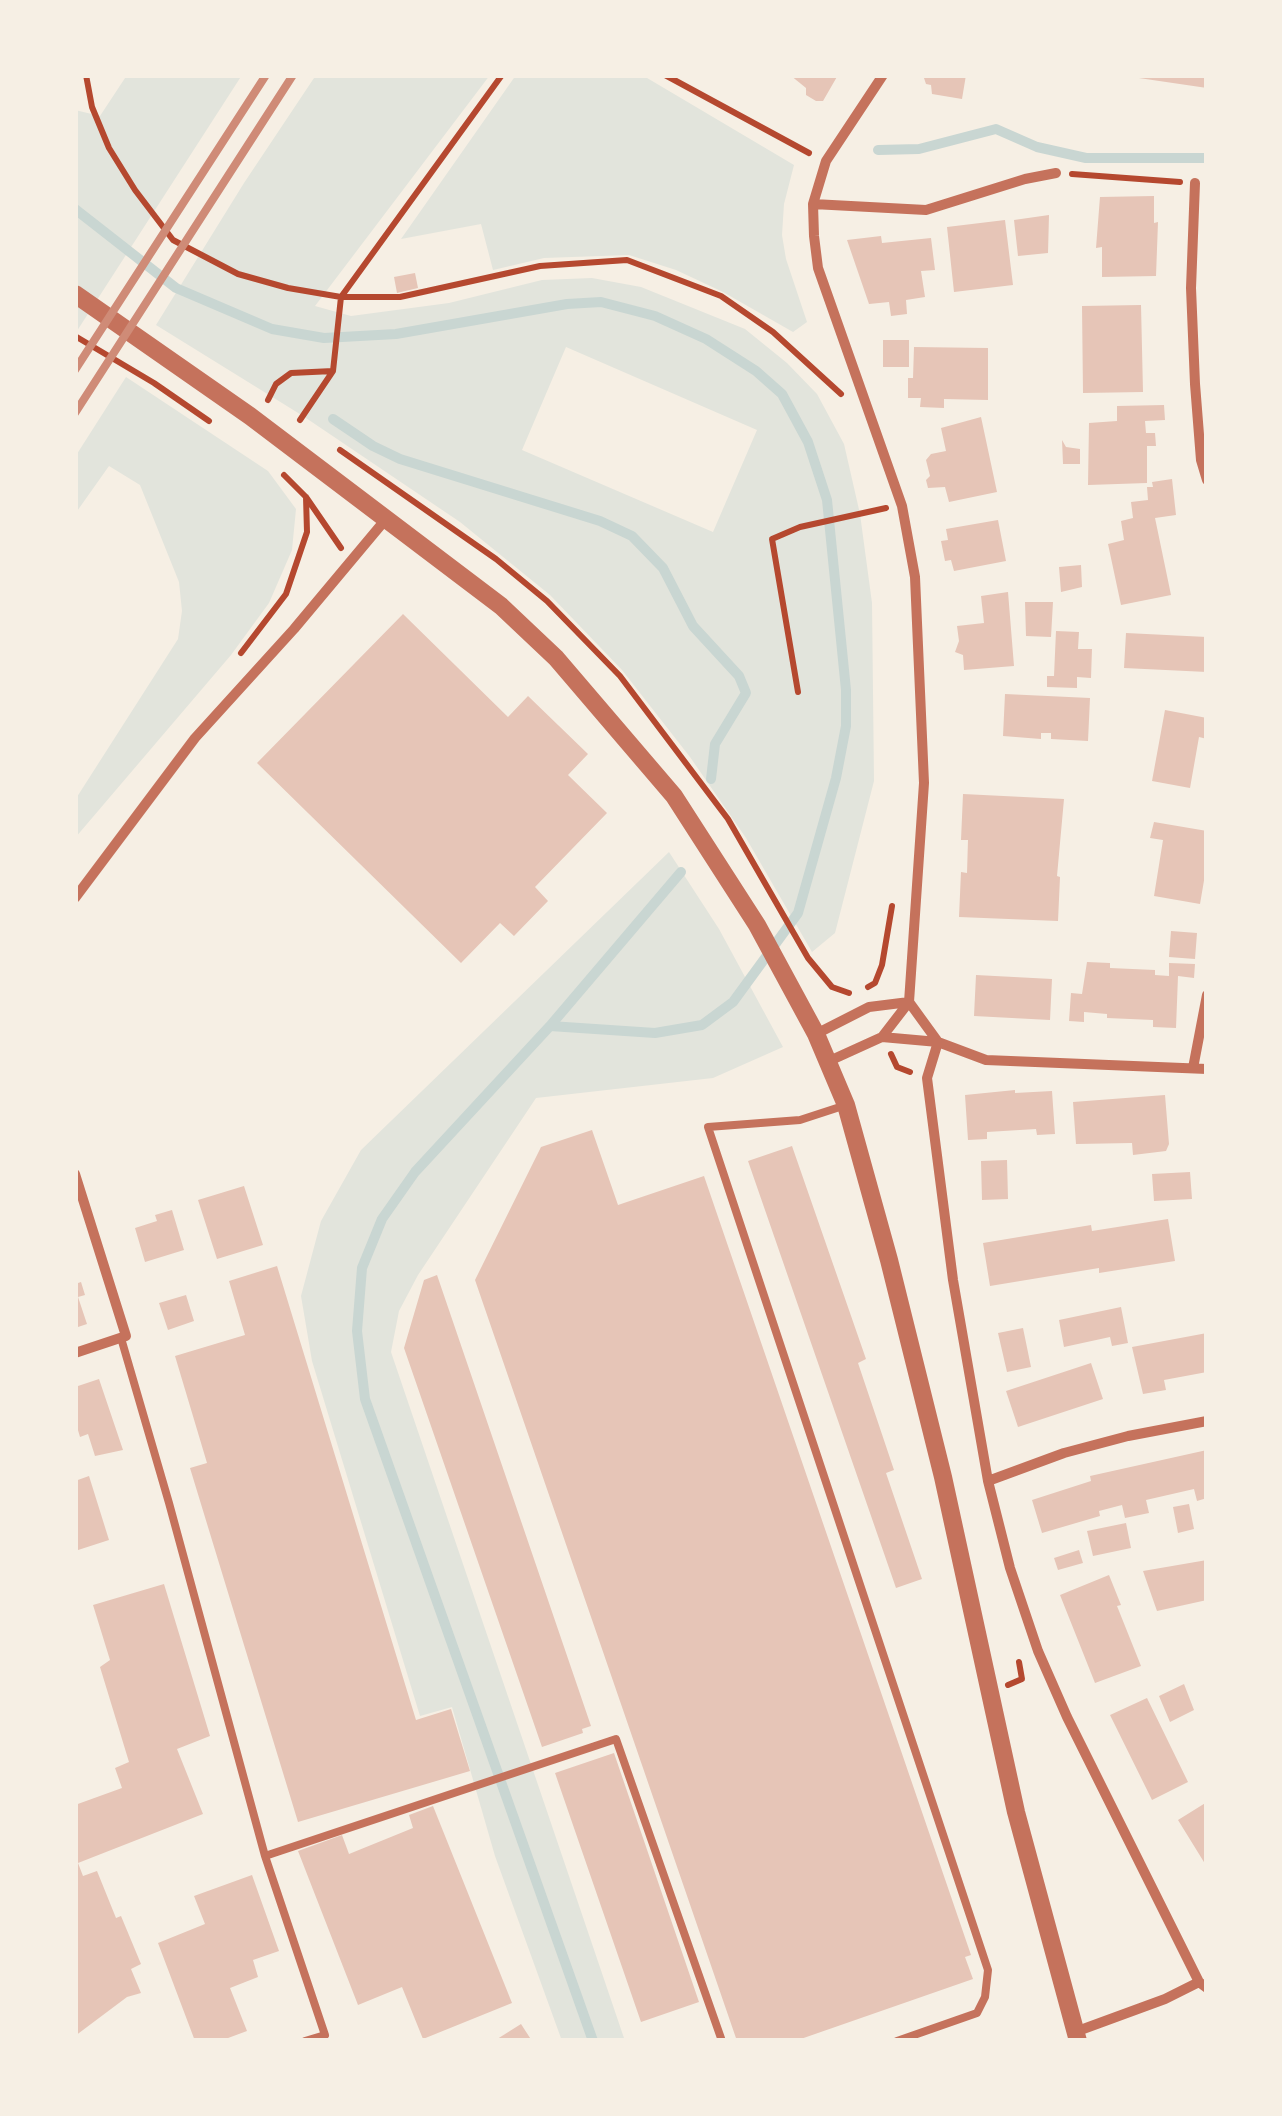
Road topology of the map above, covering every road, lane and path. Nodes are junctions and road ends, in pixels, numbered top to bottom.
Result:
1 (86, 75) edge
2 (502, 75) edge
3 (664, 75) edge
4 (882, 75) edge
5 (826, 161) junction
6 (1056, 173) joint
7 (1201, 183) edge
8 (813, 204) junction
9 (75, 294) edge
10 (341, 297) junction
11 (75, 336) edge
12 (333, 372) junction
13 (852, 404) dead end
14 (300, 420) junction
15 (214, 424) dead end
16 (313, 430) dead end
17 (326, 440) dead end
18 (339, 450) dead end
19 (274, 466) dead end
20 (1207, 480) edge
21 (877, 496) dead end
22 (306, 497) junction
23 (860, 514) dead end
24 (386, 519) junction
25 (883, 528) dead end
26 (350, 562) junction
27 (234, 663) dead end
28 (798, 692) dead end
29 (894, 893) dead end
30 (75, 898) edge
31 (774, 899) dead end
32 (1207, 995) edge
33 (908, 1002) junction
34 (816, 1034) junction
35 (882, 1037) junction
36 (938, 1042) junction
37 (828, 1062) junction
38 (1194, 1068) junction
39 (1207, 1069) edge
40 (846, 1105) junction
41 (75, 1174) edge
42 (121, 1338) junction
43 (75, 1353) edge
44 (1207, 1421) edge
45 (988, 1482) junction
46 (265, 1856) junction
47 (1203, 1985) edge
48 (927, 2031) junction
49 (1076, 2036) edge
50 (305, 2041) edge
51 (722, 2041) edge
52 (897, 2041) edge
53 (932, 2041) edge

1 - 10 path
2 - 10 path
3 - 5 path
4 - 5 street
5 - 8 street
6 - 7 path
6 - 8 street
7 - 20 street
8 - 33 street
9 - 24 street
10 - 12 path
10 - 13 path
11 - 15 path
12 - 14 path
12 - 14 path
14 - 16 path
17 - 18 path
19 - 22 path
21 - 25 path
22 - 26 path
22 - 27 path
23 - 28 path
24 - 26 street
24 - 34 street
26 - 30 street
29 - 31 path
32 - 38 street
33 - 34 street
33 - 35 street
33 - 36 street
34 - 37 street
35 - 36 street
35 - 37 street
36 - 38 street
36 - 45 street
37 - 40 street
38 - 39 street
40 - 48 lane
40 - 49 street
41 - 42 street
42 - 43 street
42 - 46 lane
44 - 45 street
45 - 47 street
46 - 50 lane
46 - 51 lane
47 - 49 street
48 - 52 lane
48 - 53 lane

